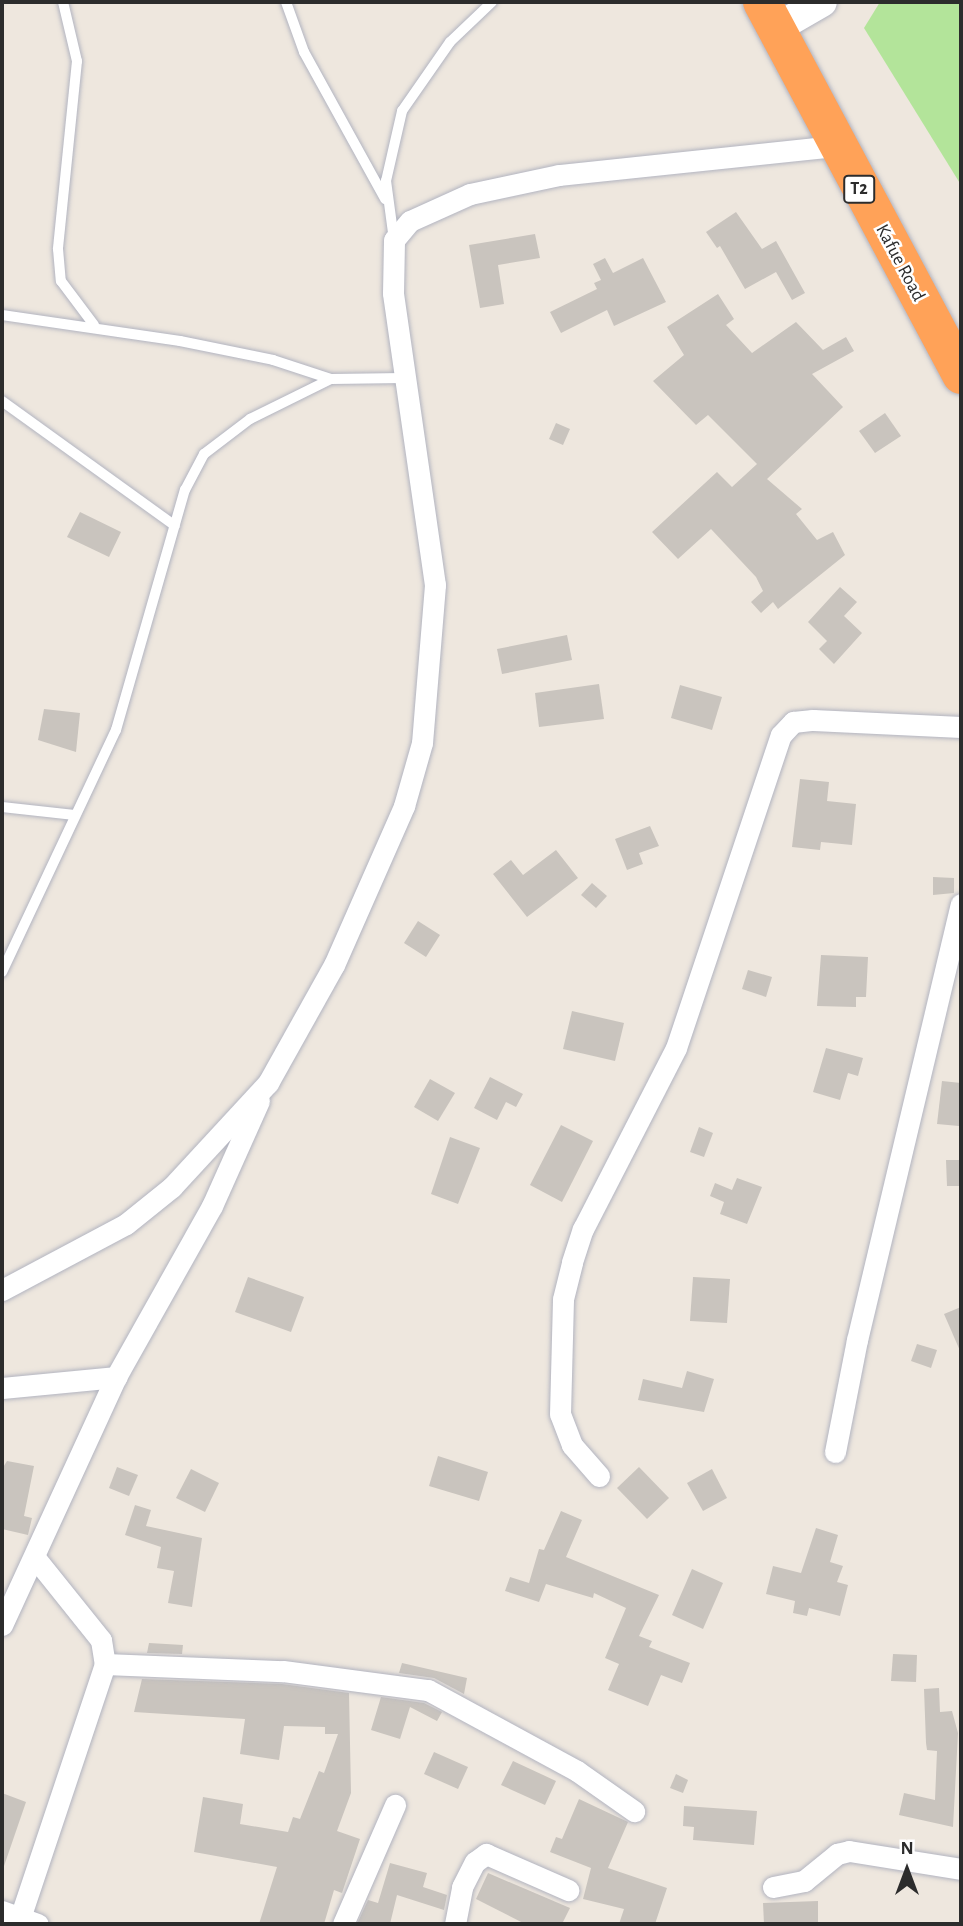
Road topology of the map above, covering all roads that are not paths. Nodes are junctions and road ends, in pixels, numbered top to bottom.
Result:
1 (64, 2) edge
2 (286, 2) edge
3 (492, 2) edge
4 (822, 2) edge
5 (768, 15) edge
6 (836, 146) junction
7 (386, 200) junction
8 (394, 240) junction
9 (2, 315) edge
10 (94, 325) junction
11 (961, 375) edge
12 (331, 379) junction
13 (404, 379) junction
14 (2, 401) edge
15 (174, 526) junction
16 (961, 727) edge
17 (2, 807) edge
18 (75, 815) junction
19 (961, 904) edge
20 (2, 972) edge
21 (268, 1083) junction
22 (172, 1187) junction
23 (212, 1206) junction
24 (2, 1290) edge
25 (116, 1377) junction
26 (2, 1388) edge
27 (835, 1452) dead end
28 (599, 1476) dead end
29 (36, 1559) junction
30 (2, 1625) edge
31 (105, 1664) junction
32 (395, 1805) dead end
33 (634, 1811) dead end
34 (961, 1870) edge
35 (773, 1887) dead end
36 (568, 1890) dead end
37 (20, 1919) edge
38 (343, 1924) edge
39 (456, 1924) edge

1 - 10 lane
2 - 7 lane
3 - 7 lane
4 - 5 street
5 - 6 highway, Kafue Road / T2
6 - 8 street
6 - 11 highway, Kafue Road / T2
7 - 8 lane
8 - 13 street
9 - 10 lane
10 - 12 lane
12 - 13 lane
12 - 15 lane
13 - 21 street
14 - 15 lane
15 - 18 lane
16 - 28 street
17 - 18 lane
18 - 20 lane
19 - 27 street
21 - 22 street
21 - 23 street
22 - 23 street
22 - 24 street
23 - 25 street
25 - 26 street
25 - 29 street
29 - 30 street
29 - 31 street
31 - 33 street
31 - 37 street
32 - 38 street
34 - 35 street
36 - 39 street

